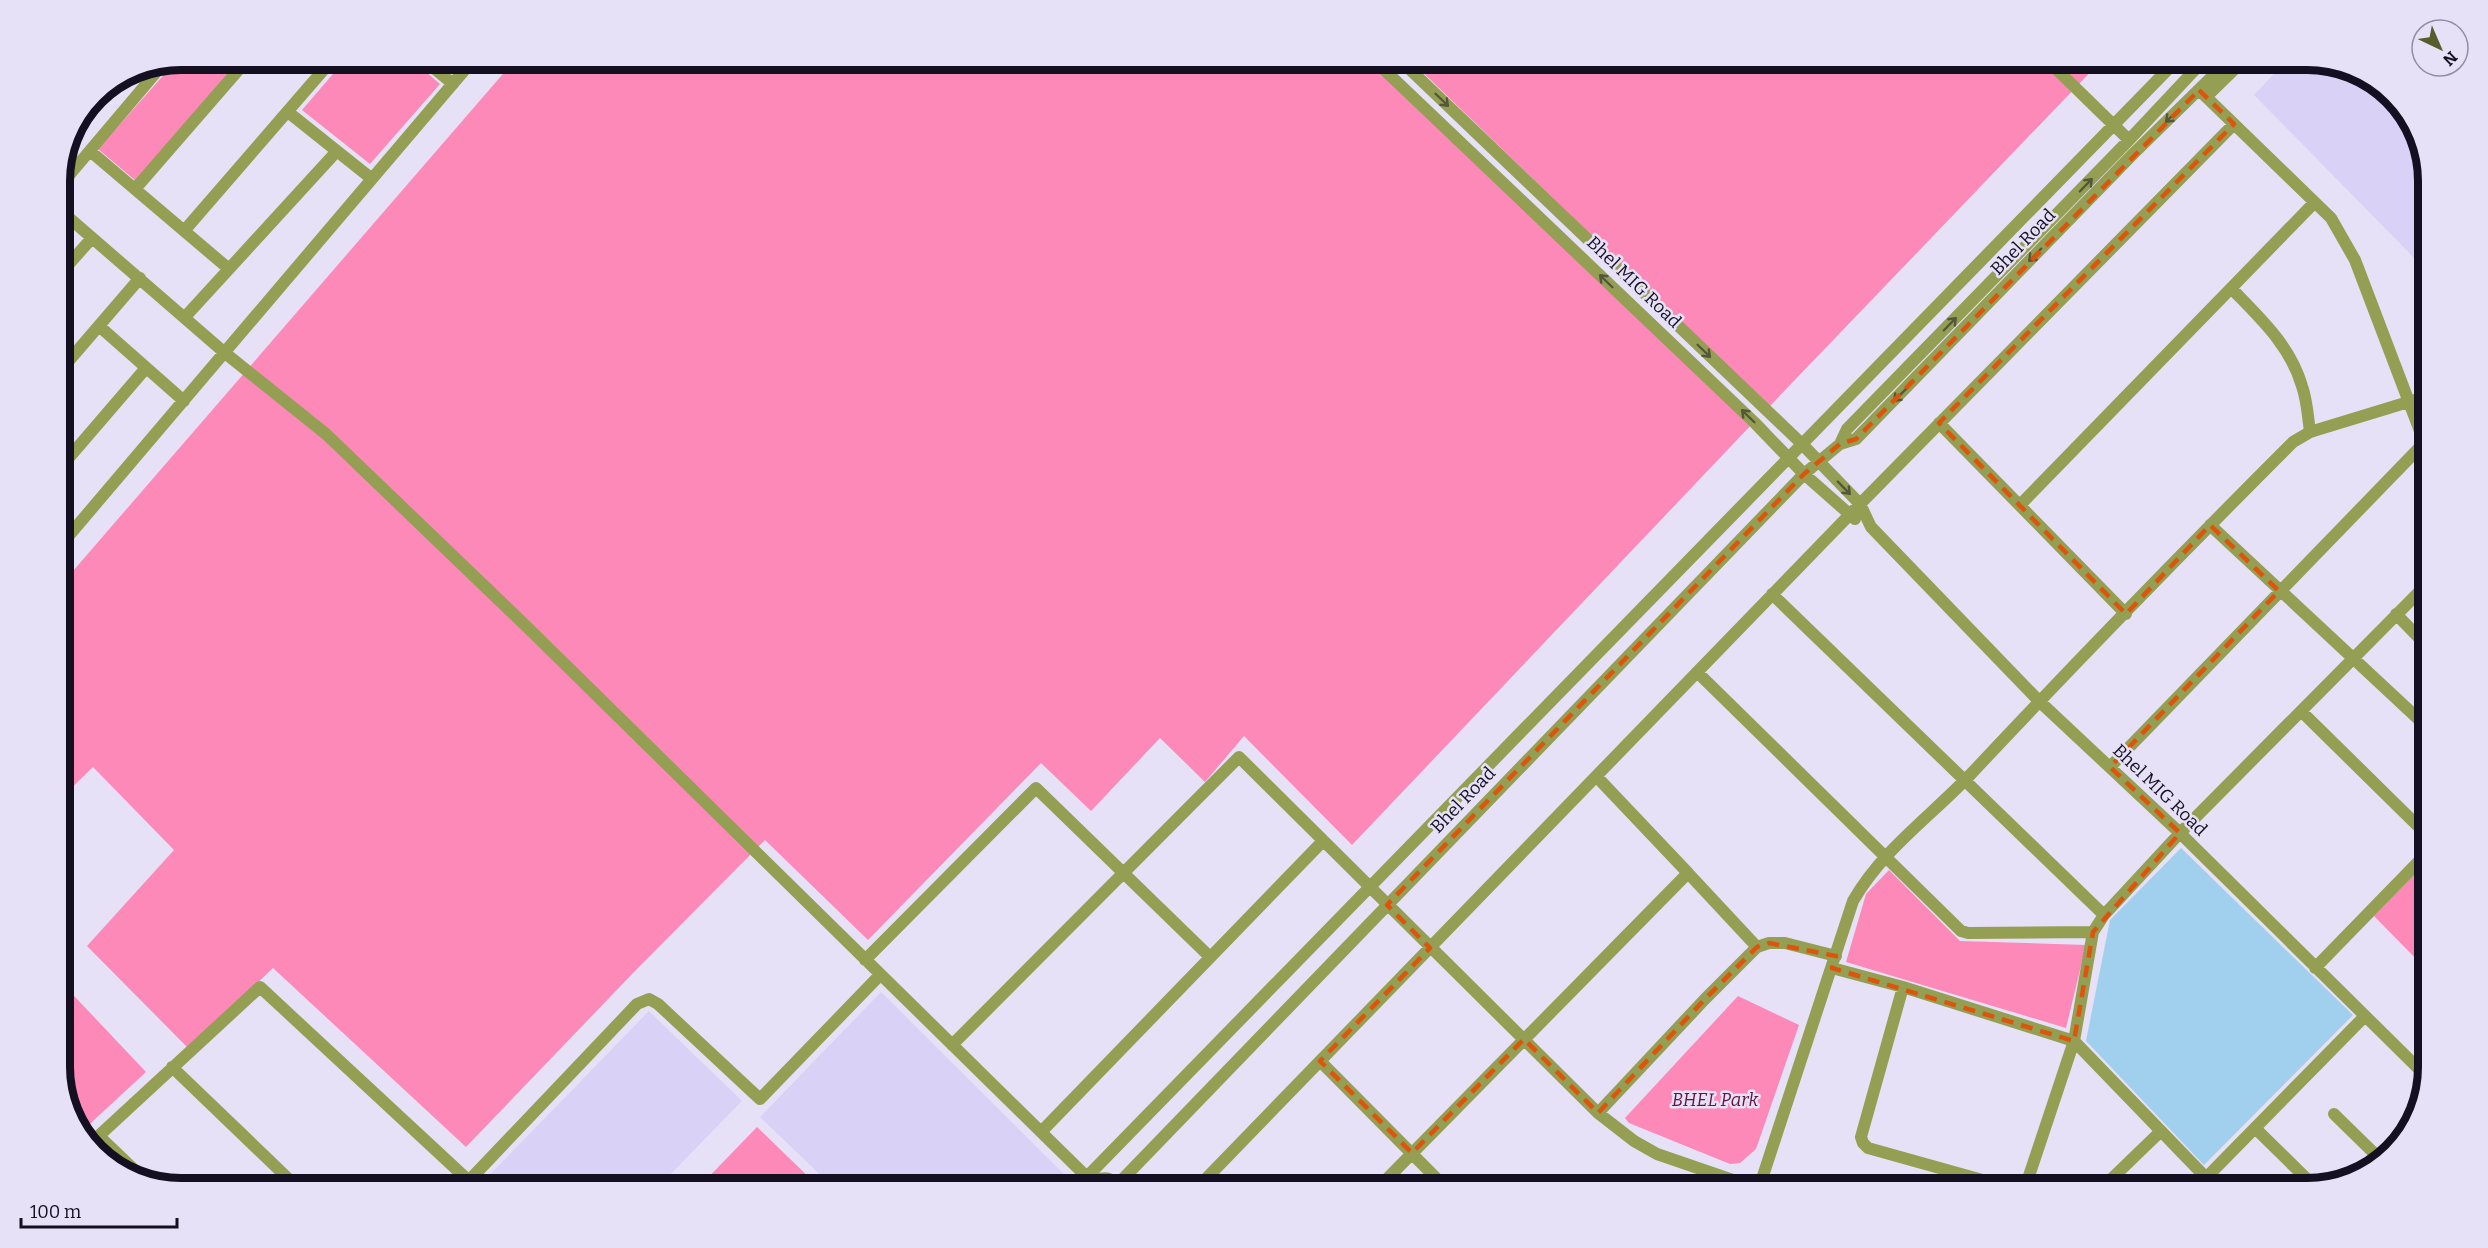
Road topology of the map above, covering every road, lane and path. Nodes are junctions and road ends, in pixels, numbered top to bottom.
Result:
1 (238, 70) edge
2 (324, 70) edge
3 (436, 70) edge
4 (465, 70) edge
5 (1384, 70) edge
6 (1410, 70) edge
7 (2057, 70) edge
8 (2167, 70) edge
9 (2195, 70) edge
10 (2221, 70) edge
11 (2232, 70) edge
12 (155, 74) edge
13 (453, 84) junction
14 (2203, 94) junction
15 (288, 112) junction
16 (2234, 124) junction
17 (2114, 126) junction
18 (2129, 140) junction
19 (90, 151) junction
20 (337, 151) junction
21 (71, 173) edge
22 (372, 179) junction
23 (135, 189) junction
24 (2314, 203) junction
25 (71, 220) edge
26 (184, 231) junction
27 (92, 238) junction
28 (71, 262) edge
29 (229, 269) junction
30 (140, 278) junction
31 (2231, 288) junction
32 (185, 316) junction
33 (99, 326) junction
34 (225, 353) junction
35 (71, 358) edge
36 (146, 368) junction
37 (2417, 400) edge
38 (184, 401) junction
39 (2410, 402) junction
40 (1939, 423) junction
41 (2417, 423) edge
42 (2310, 432) junction
43 (1802, 444) junction
44 (1840, 444) junction
45 (71, 455) edge
46 (2417, 456) edge
47 (1789, 457) junction
48 (1818, 461) junction
49 (1804, 474) junction
50 (1860, 504) junction
51 (2020, 504) junction
52 (1849, 516) junction
53 (2210, 525) junction
54 (1871, 527) junction
55 (71, 533) edge
56 (2279, 591) junction
57 (2417, 593) edge
58 (1772, 594) junction
59 (2126, 614) junction
60 (2396, 614) junction
61 (2418, 636) edge
62 (2353, 658) junction
63 (1697, 672) junction
64 (2039, 701) junction
65 (2301, 711) junction
66 (2418, 718) edge
67 (2110, 767) junction
68 (1596, 776) junction
69 (1964, 781) junction
70 (2418, 826) edge
71 (2180, 833) junction
72 (1323, 841) junction
73 (1886, 856) junction
74 (2418, 863) edge
75 (1123, 873) junction
76 (1688, 873) junction
77 (1369, 887) junction
78 (1387, 904) junction
79 (2104, 915) junction
80 (2093, 932) junction
81 (1430, 948) junction
82 (1757, 948) junction
83 (1210, 957) junction
84 (865, 960) junction
85 (1834, 962) junction
86 (2315, 968) junction
87 (880, 975) junction
88 (1903, 987) junction
89 (2365, 1016) junction
90 (1524, 1039) junction
91 (2074, 1041) junction
92 (952, 1045) junction
93 (1320, 1061) junction
94 (172, 1067) junction
95 (2418, 1068) edge
96 (1598, 1113) junction
97 (2334, 1114) dead end
98 (2255, 1128) junction
99 (2161, 1131) junction
100 (1041, 1132) junction
101 (96, 1138) edge
102 (1412, 1154) junction
103 (2375, 1154) edge
104 (288, 1178) edge
105 (458, 1178) edge
106 (472, 1178) edge
107 (1085, 1178) edge
108 (1095, 1178) edge
109 (1127, 1178) edge
110 (1207, 1178) edge
111 (1388, 1178) edge
112 (1436, 1178) edge
113 (1728, 1178) edge
114 (1760, 1178) edge
115 (1975, 1178) edge
116 (2028, 1178) edge
117 (2112, 1178) edge
118 (2206, 1178) joint
119 (2306, 1178) edge

1 - 23 street
2 - 15 street
3 - 13 street
4 - 13 street
47 -> 5 street, Bhel MIG Road
6 -> 43 street, Bhel MIG Road
7 - 17 street
8 - 17 street
9 - 18 street, Bhel Road
10 - 14 street, Bhel Road
11 - 14 street
12 - 19 street
13 - 22 street
14 - 16 street
14 -> 44 street, Bhel Road
15 - 20 street
15 - 26 street
16 - 24 street
16 - 40 street
17 - 18 street
17 - 43 street
44 -> 18 street, Bhel Road
19 - 21 street
19 - 23 street
20 - 22 street
20 - 29 street
22 - 34 street
23 - 26 street
24 - 31 street
24 - 39 street
25 - 27 street
26 - 29 street
27 - 28 street
27 - 30 street
29 - 32 street
30 - 32 street
30 - 33 street
31 - 42 street
31 - 51 street
32 - 34 street
33 - 35 street
33 - 36 street
34 - 38 street
34 - 84 street
36 - 38 street
36 - 45 street
37 - 39 street
38 - 55 street
39 - 41 street
39 - 42 street
40 - 50 street
40 - 51 street
42 - 53 street
43 - 47 street
43 - 48 street, Bhel MIG Road
44 - 48 street, Bhel Road
46 - 56 street
47 - 49 street, Bhel MIG Road
47 - 77 street
48 - 49 street, Bhel Road
48 -> 50 street, Bhel MIG Road
49 - 52 street, Bhel MIG Road
49 - 78 street, Bhel Road
50 - 52 street
50 - 54 street, Bhel MIG Road
51 - 59 street
52 - 54 street, Bhel MIG Road
52 - 58 street
53 - 56 street
53 - 59 street
54 - 64 street, Bhel MIG Road
56 - 62 street
56 - 67 street
57 - 60 street
58 - 63 street
58 - 69 street
59 - 64 street
60 - 61 street
60 - 62 street
62 - 65 street
62 - 66 street
63 - 68 street
63 - 73 street
64 - 67 street, Bhel MIG Road
64 - 69 street
65 - 70 street
65 - 71 street
67 - 71 street, Bhel MIG Road
68 - 76 street
68 - 81 street
69 - 73 street
69 - 79 street
71 - 79 street
71 - 86 street, Bhel MIG Road
72 - 75 street
72 - 77 street
72 - 83 street
73 - 80 street
73 - 85 street
74 - 86 street
75 - 83 street
75 - 84 street
75 - 92 street
76 - 82 street
76 - 90 street
77 - 78 street
77 - 108 street
78 - 81 street
78 - 109 street, Bhel Road
79 - 80 street
80 - 91 street
81 - 90 street
81 - 93 street
82 - 85 street
82 - 96 street
83 - 100 street
84 - 87 street
85 - 88 street
85 - 114 street
86 - 89 street, Bhel MIG Road
87 - 92 street
87 - 106 street
88 - 91 street
88 - 115 street
89 - 95 street, Bhel MIG Road
89 - 98 street
90 - 96 street
90 - 102 street
91 - 99 street
91 - 116 street
92 - 100 street
93 - 102 street
93 - 110 street
94 - 101 street
94 - 104 street
94 - 105 street
96 - 113 street
97 - 103 street
98 - 118 street
98 - 119 street
99 - 117 street
99 - 118 street
100 - 107 street
102 - 111 street
102 - 112 street

